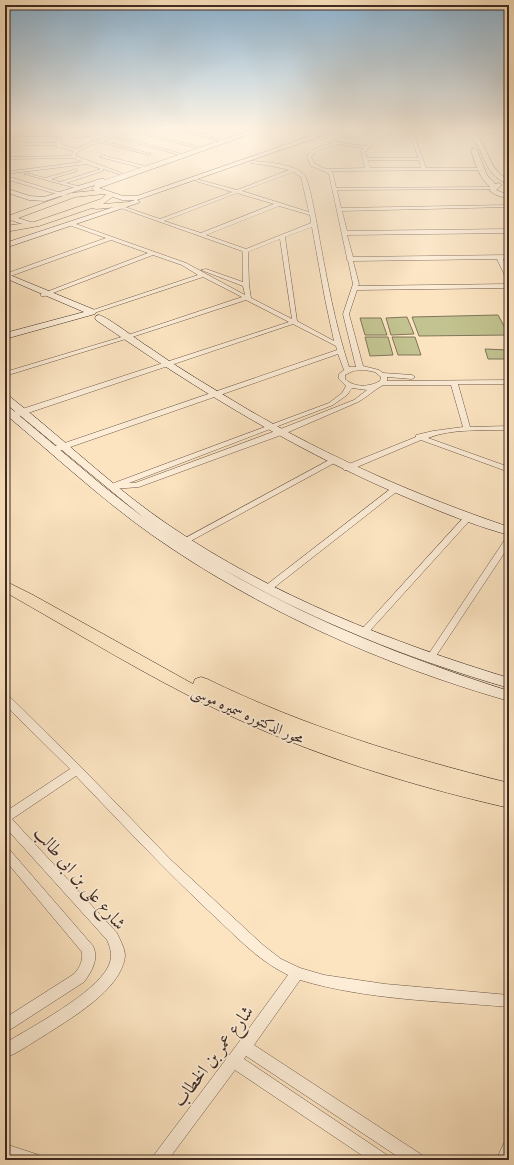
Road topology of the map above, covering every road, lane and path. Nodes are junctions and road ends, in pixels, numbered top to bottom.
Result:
1 (29, 183) edge
2 (93, 183) edge
3 (102, 183) edge
4 (182, 183) edge
5 (188, 183) edge
6 (209, 183) edge
7 (259, 183) edge
8 (305, 183) edge
9 (333, 183) edge
10 (490, 183) edge
11 (508, 183) edge
12 (61, 184) edge
13 (493, 187) junction
14 (79, 188) junction
15 (334, 189) junction
16 (5, 190) edge
17 (100, 192) junction
18 (237, 192) junction
19 (498, 194) junction
20 (67, 195) junction
21 (111, 195) junction
22 (509, 197) edge
23 (129, 204) junction
24 (279, 204) junction
25 (87, 207) junction
26 (120, 207) junction
27 (508, 207) edge
28 (339, 210) junction
29 (312, 214) junction
30 (7, 218) edge
31 (159, 221) junction
32 (71, 224) junction
33 (314, 224) junction
34 (31, 225) junction
35 (5, 229) edge
36 (509, 231) edge
37 (344, 233) junction
38 (202, 235) junction
39 (282, 236) junction
40 (110, 238) junction
41 (5, 243) edge
42 (5, 246) edge
43 (245, 251) junction
44 (153, 253) junction
45 (499, 257) junction
46 (509, 257) edge
47 (350, 259) junction
48 (184, 264) junction
49 (203, 275) junction
50 (5, 277) edge
51 (509, 278) edge
52 (246, 285) junction
53 (509, 286) edge
54 (356, 288) junction
55 (46, 294) junction
56 (248, 298) junction
57 (89, 312) junction
58 (294, 322) junction
59 (5, 332) edge
60 (5, 336) edge
61 (127, 337) junction
62 (339, 348) junction
63 (170, 364) junction
64 (360, 368) junction
65 (347, 370) junction
66 (5, 374) edge
67 (383, 375) junction
68 (509, 377) edge
69 (509, 382) edge
70 (454, 383) junction
71 (350, 385) junction
72 (378, 385) junction
73 (216, 394) junction
74 (5, 398) edge
75 (13, 412) edge
76 (270, 427) junction
77 (509, 428) edge
78 (467, 429) junction
79 (281, 432) junction
80 (419, 437) junction
81 (58, 448) junction
82 (334, 462) junction
83 (347, 468) junction
84 (509, 470) edge
85 (396, 489) junction
86 (107, 490) junction
87 (143, 518) junction
88 (468, 518) junction
89 (509, 531) edge
90 (184, 540) junction
91 (509, 540) edge
92 (5, 576) edge
93 (5, 586) edge
94 (268, 588) junction
95 (364, 632) junction
96 (431, 657) junction
97 (505, 689) edge
98 (7, 705) edge
99 (77, 770) junction
100 (509, 790) edge
101 (509, 801) edge
102 (5, 818) edge
103 (5, 852) edge
104 (297, 973) junction
105 (509, 1001) edge
106 (5, 1026) edge
107 (244, 1047) junction
108 (5, 1051) edge
109 (234, 1061) junction
110 (319, 1096) junction
111 (310, 1112) junction
112 (509, 1148) edge
113 (5, 1152) edge
114 (415, 1159) edge
115 (34, 1160) edge
116 (159, 1160) edge
117 (382, 1160) edge
118 (504, 1160) edge

1 - 20 street
2 - 14 street
3 - 17 street
4 - 21 street
5 - 23 street
6 - 18 street
7 - 18 street
8 - 29 street
9 - 15 street
10 - 13 street
11 - 13 street
12 - 14 street
13 - 15 street
13 - 19 street
14 - 20 street
15 - 28 street
16 - 20 street
17 - 20 main road
17 - 21 street
18 - 24 street
18 - 31 street
19 - 22 street
19 - 27 street
20 - 30 main road
21 - 25 main road
23 - 25 main road
23 - 26 street
24 - 29 street
24 - 38 street
25 - 34 main road
25 - 41 street
26 - 31 street
26 - 32 street
27 - 28 street
28 - 37 street
29 - 33 street
30 - 34 street
31 - 38 street
32 - 40 street
32 - 42 street
33 - 39 street
33 - 62 street
34 - 35 main road
36 - 37 street
37 - 47 street
38 - 43 street
39 - 43 street
39 - 58 street
40 - 44 street
40 - 50 street
43 - 52 street
44 - 48 street
44 - 55 street
45 - 46 street
45 - 47 street
45 - 51 street
47 - 54 street
48 - 49 street
48 - 52 street
49 - 56 street
49 - 57 street
50 - 55 street
52 - 56 street
53 - 54 street
54 - 64 street
55 - 57 street
56 - 58 street
56 - 61 street
57 - 59 street
57 - 60 street
57 - 61 street
58 - 62 street
58 - 63 street
61 - 63 street
61 - 66 street
62 - 65 street
62 - 73 street
63 - 73 street
63 - 75 street
64 - 65 street
64 - 67 street
65 - 71 street
67 - 68 street
67 - 72 street
69 - 70 street
70 - 72 street
70 - 78 street
71 - 72 street
71 - 76 street
72 - 79 street
73 - 76 street
73 - 81 street
74 - 75 street
75 - 81 street
76 - 79 street
76 - 86 street
77 - 78 street
78 - 80 street
79 - 82 street
79 - 86 street
80 - 83 street
80 - 84 street
81 - 86 street
82 - 83 street
82 - 90 street
83 - 85 street
85 - 88 street
85 - 94 street
86 - 87 street
87 - 90 street
87 - 97 street
88 - 89 street
88 - 95 street
90 - 94 street
91 - 96 street
92 - 100 main road, محور الدكتوره سميره موسى
93 - 101 main road, محور الدكتوره سميره موسى
94 - 95 street
95 - 96 street
96 - 97 street
98 - 99 street
99 - 102 street
99 - 104 street
102 - 108 street, شارع على بن ابى طالب
103 - 106 street
104 - 105 street
104 - 107 street, شارع عمر بن الخطاب
107 - 109 street, شارع عمر بن الخطاب
107 - 110 street
109 - 111 street
109 - 116 street, شارع عمر بن الخطاب
110 - 111 street
110 - 114 street
111 - 117 street
112 - 118 street
113 - 115 street

